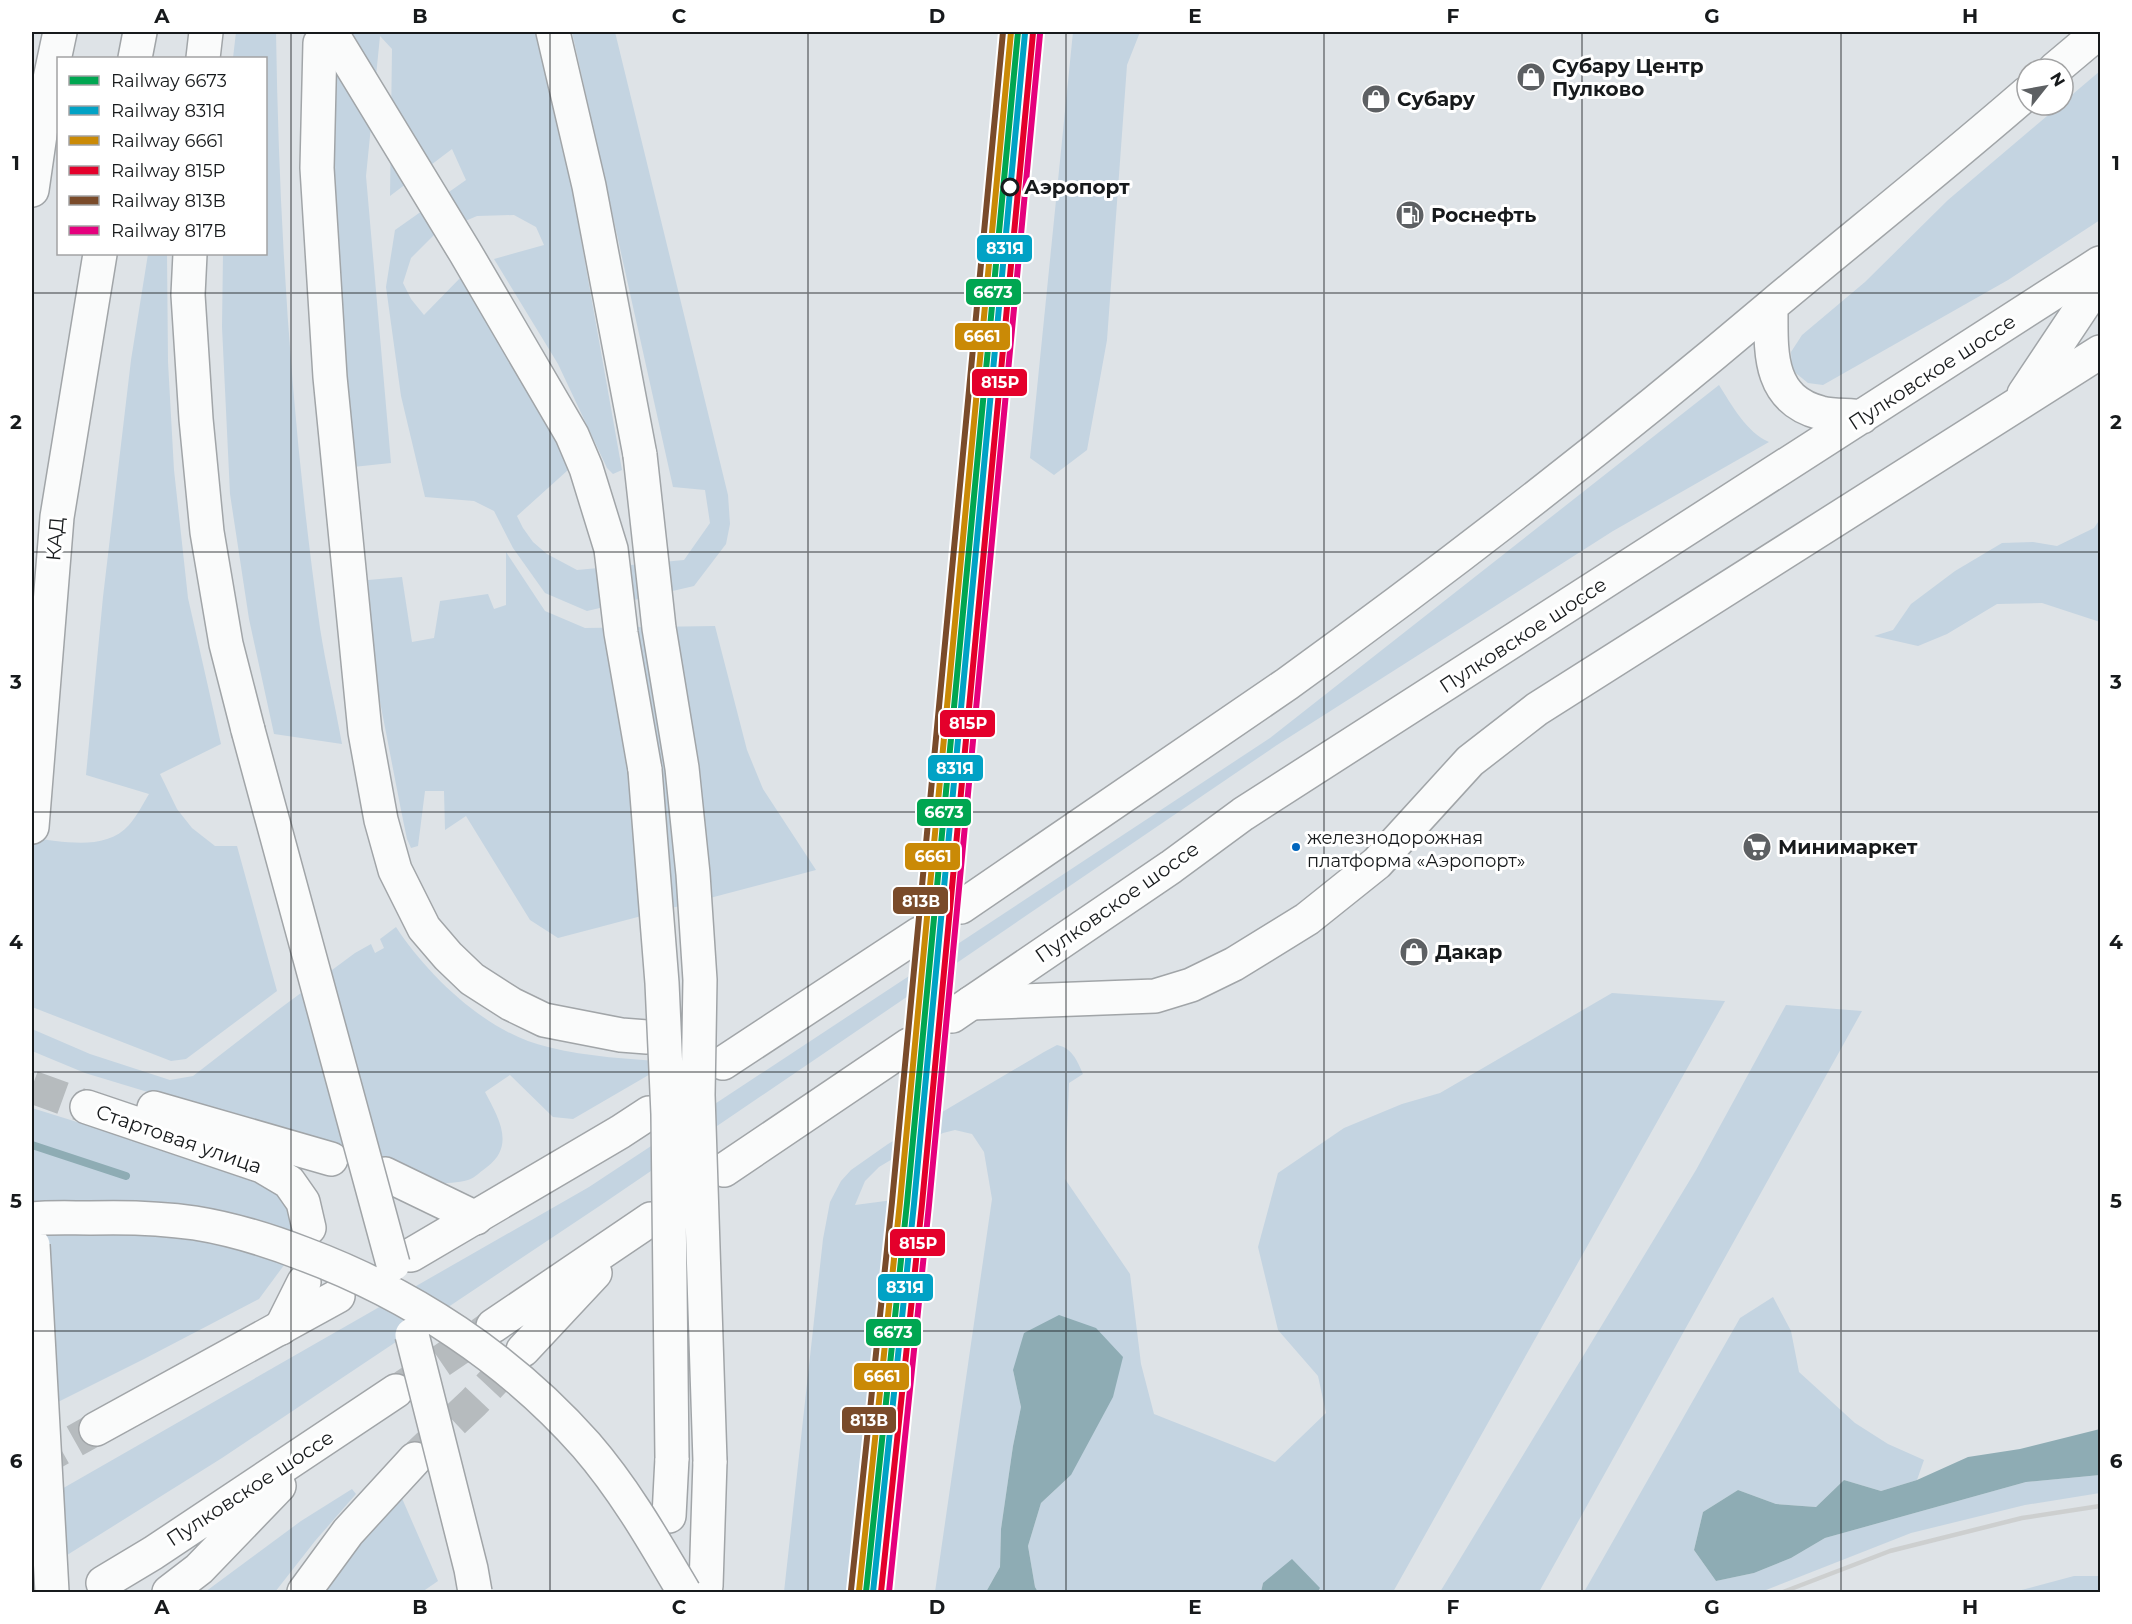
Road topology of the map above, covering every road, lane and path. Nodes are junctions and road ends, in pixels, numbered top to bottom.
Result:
1 (60, 32) edge
2 (140, 32) edge
3 (206, 32) edge
4 (553, 32) edge
5 (2099, 32) edge
6 (325, 37) edge
7 (135, 57) edge
8 (203, 57) edge
9 (2069, 57) edge
10 (2015, 103) edge
11 (32, 190) edge
12 (100, 255) edge
13 (190, 255) edge
14 (2100, 263) edge
15 (2100, 280) edge
16 (1771, 306) junction
17 (2100, 352) edge
18 (2016, 405) junction
19 (1862, 417) junction
20 (32, 827) edge
21 (961, 907) tunnel mouth
22 (919, 934) tunnel mouth
23 (647, 1037) dead end
24 (909, 1045) tunnel mouth
25 (732, 1051) dead end
26 (649, 1113) dead end
27 (331, 1159) dead end
28 (724, 1170) dead end
29 (385, 1174) dead end
30 (476, 1218) junction
31 (309, 1228) dead end
32 (32, 1232) edge
33 (304, 1282) dead end
34 (338, 1296) dead end
35 (493, 1326) tunnel mouth
36 (281, 1328) junction
37 (412, 1335) dead end
38 (523, 1350) tunnel mouth
39 (396, 1392) tunnel mouth
40 (96, 1429) tunnel mouth
41 (322, 1441) junction
42 (415, 1459) tunnel mouth
43 (669, 1516) dead end
44 (103, 1583) dead end
45 (695, 1589) edge
46 (52, 1593) edge
47 (169, 1593) edge
48 (304, 1593) edge
49 (475, 1593) edge

1 - 11 main road
2 - 7 main road
3 - 8 main road
4 - 45 main road, bridge
5 - 9 main road
6 - 23 main road
6 - 43 main road, bridge
10 - 16 main road
12 - 20 main road, КАД
13 - 30 main road, bridge
14 - 19 main road, Пулковское шоссе
15 - 18 main road
16 - 19 main road
16 - 21 main road
17 - 18 main road
18 - 19 main road, Пулковское шоссе
22 - 25 main road
24 - 28 main road
26 - 30 main road
27 - 31 main road, Стартовая улица
29 - 30 main road
32 - 45 main road, bridge
32 - 46 main road, bridge
33 - 36 main road
34 - 36 main road
35 - 38 main road
36 - 40 main road
37 - 49 main road, bridge
39 - 41 main road, Пулковское шоссе
41 - 44 main road, Пулковское шоссе
41 - 47 main road
42 - 48 main road

